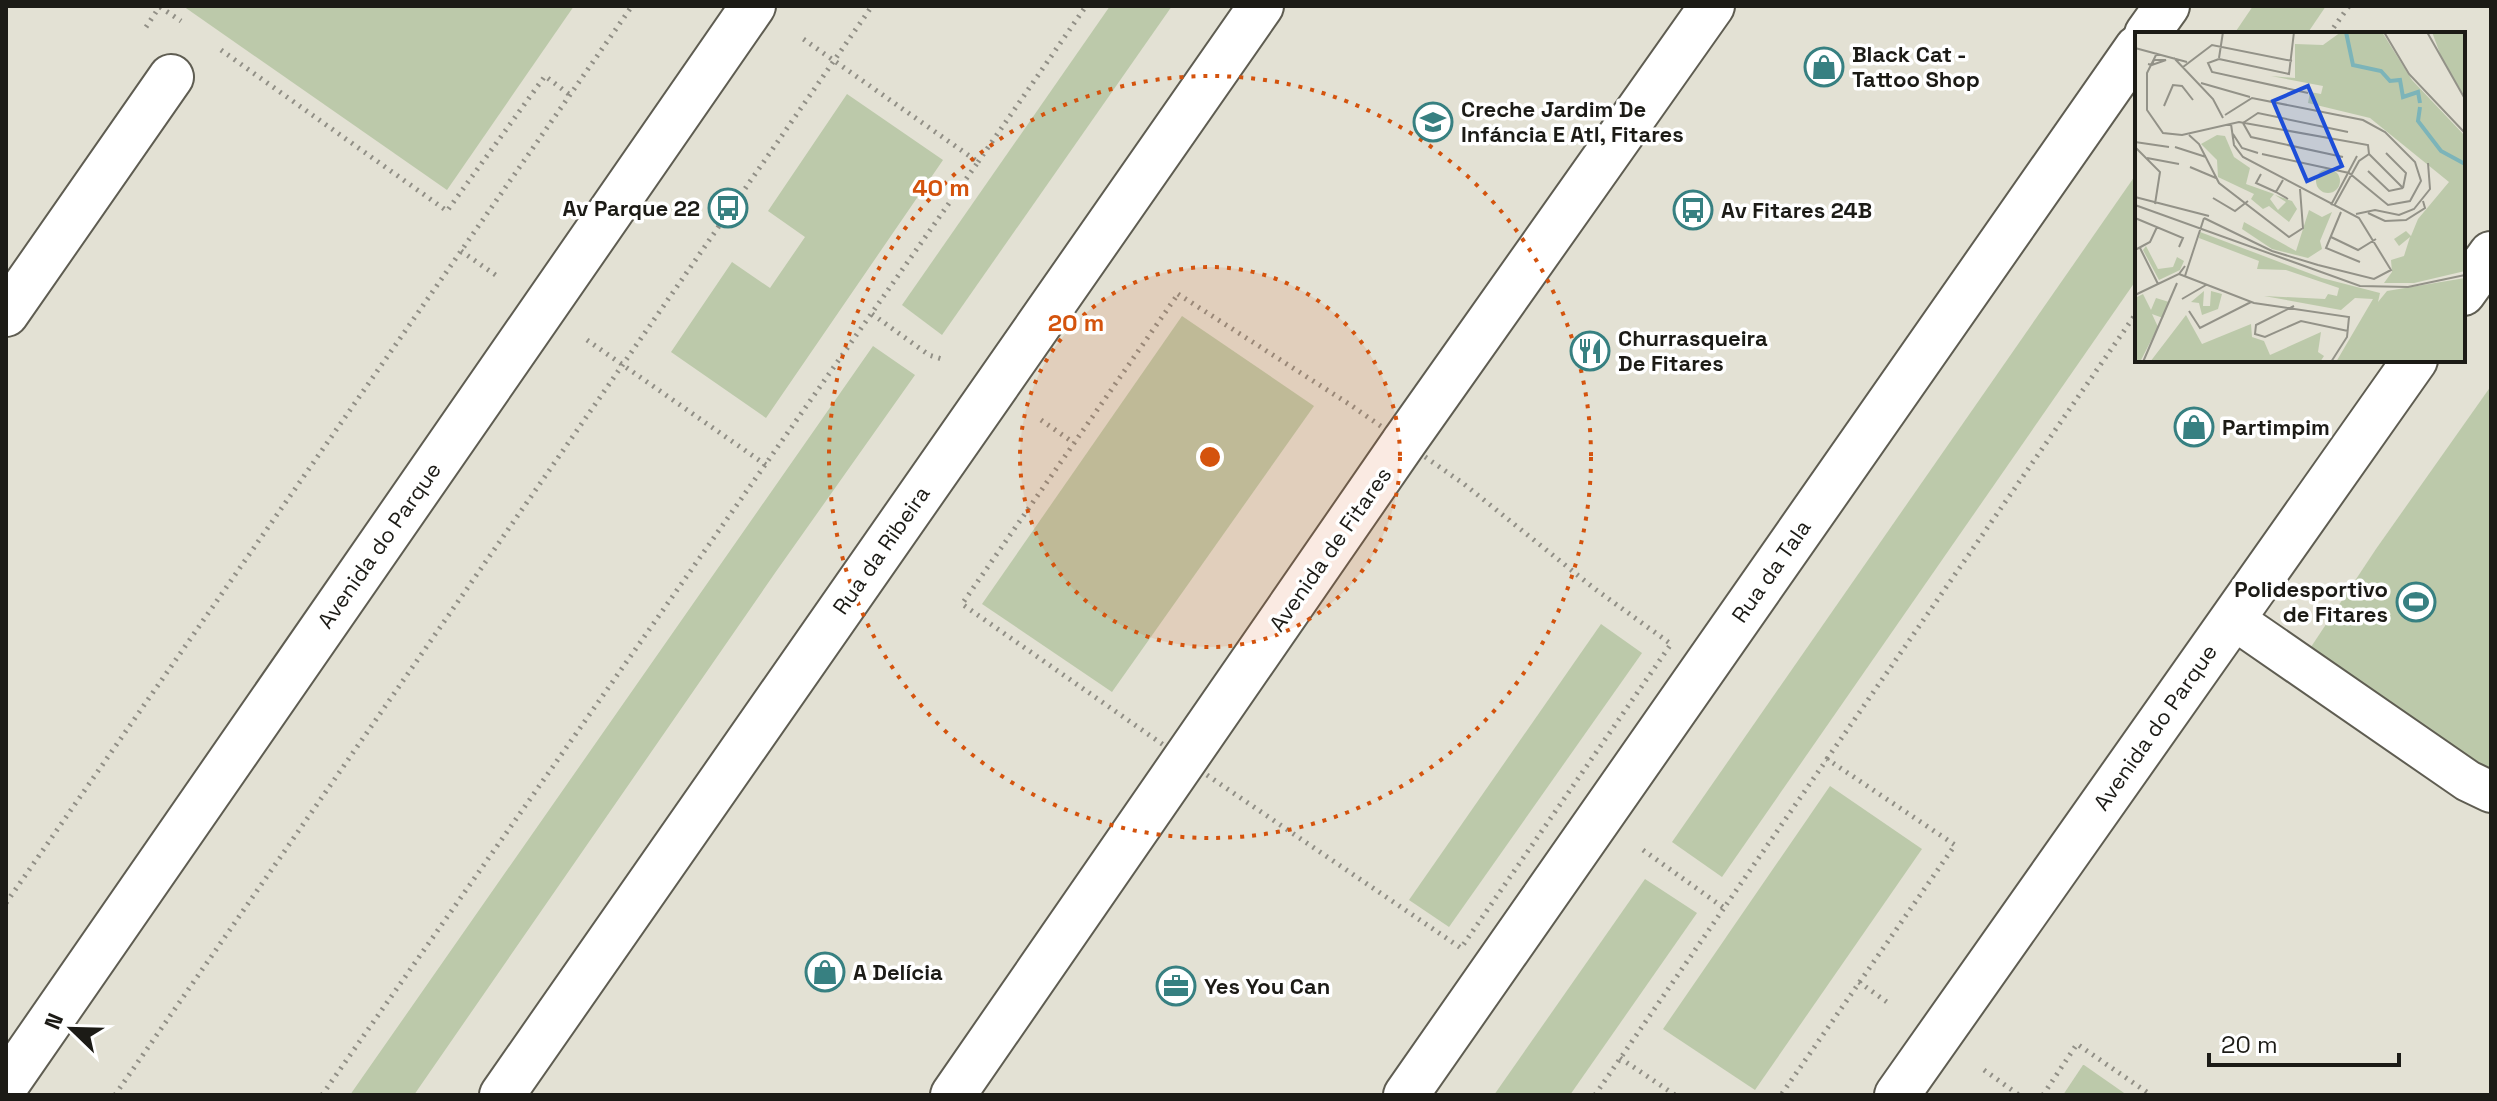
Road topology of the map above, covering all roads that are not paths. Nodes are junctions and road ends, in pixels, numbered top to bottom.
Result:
1 (753, 6) edge
2 (1261, 6) edge
3 (1712, 6) edge
4 (2167, 6) edge
5 (2148, 32) edge
6 (2135, 51) edge
7 (171, 77) dead end
8 (2491, 254) edge
9 (2465, 290) edge
10 (6, 314) edge
11 (2414, 362) edge
12 (2232, 618) junction
13 (2491, 792) edge
14 (6, 1085) edge
15 (502, 1095) edge
16 (953, 1095) edge
17 (1406, 1095) edge
18 (1897, 1095) edge

1 - 14 street, Avenida do Parque
2 - 15 street, Rua da Ribeira
3 - 16 street, Avenida de Fitares
4 - 5 street
6 - 17 street, Rua da Tala
7 - 10 street
8 - 9 street
11 - 12 street, Avenida do Parque
12 - 13 street
12 - 18 street, Avenida do Parque

